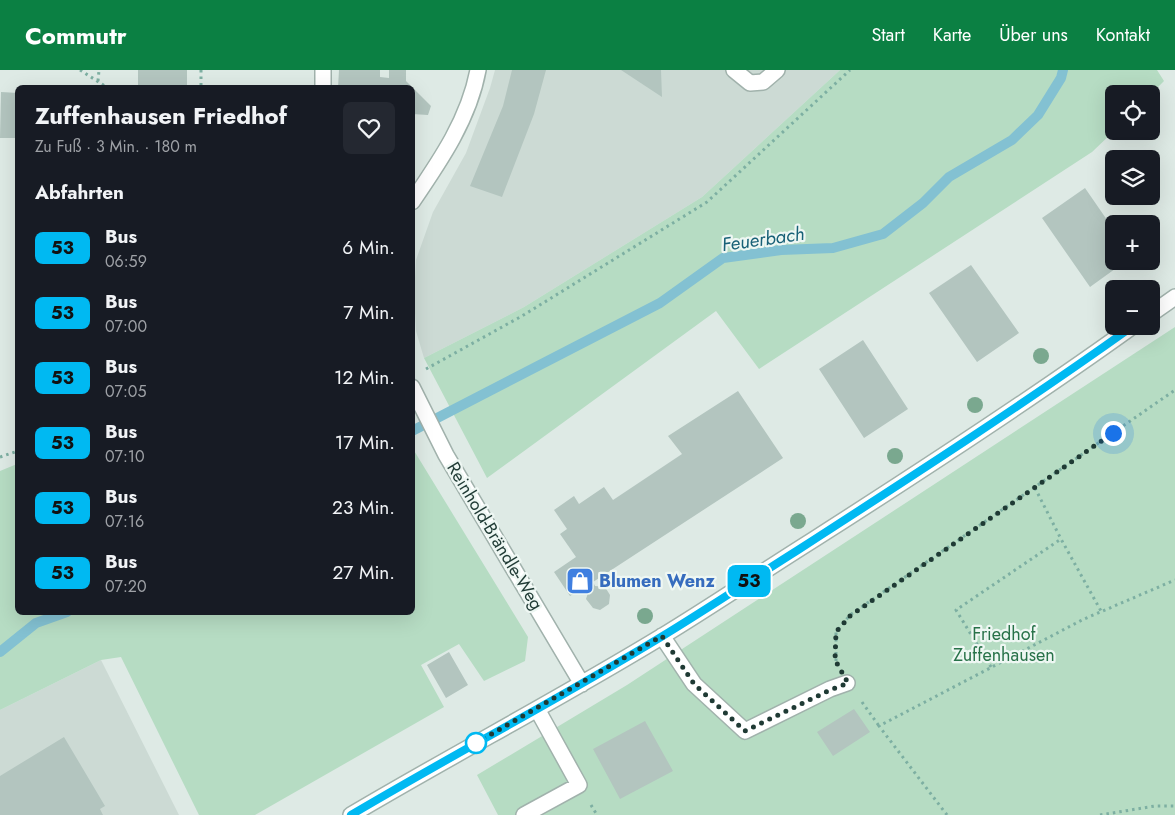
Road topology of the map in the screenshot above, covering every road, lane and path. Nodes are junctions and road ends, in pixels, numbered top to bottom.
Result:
1 (80, 70) edge
2 (99, 70) edge
3 (201, 70) edge
4 (323, 70) edge
5 (478, 70) edge
6 (734, 70) edge
7 (777, 70) edge
8 (850, 70) edge
9 (98, 81) junction
10 (104, 85) edge
11 (201, 85) edge
12 (323, 85) edge
13 (415, 197) edge
14 (1175, 297) edge
15 (1160, 308) edge
16 (1120, 335) edge
17 (421, 372) dead end
18 (1175, 390) edge
19 (415, 392) edge
20 (15, 452) edge
21 (0, 458) edge
22 (1035, 488) junction
23 (1061, 540) junction
24 (1175, 580) edge
25 (1101, 611) junction
26 (662, 636) junction
27 (991, 667) junction
28 (848, 683) junction
29 (582, 684) junction
30 (537, 709) junction
31 (879, 726) junction
32 (1175, 806) edge
33 (351, 815) edge
34 (524, 815) edge
35 (947, 815) edge
36 (1100, 815) edge

1 - 9 path
2 - 9 path
3 - 11 path
4 - 12 street
5 - 13 street
6 - 7 street
8 - 17 path
9 - 10 path
14 - 15 street
16 - 26 street
18 - 22 path
19 - 29 street, Reinhold-Brändle-Weg
20 - 21 path
22 - 23 path
22 - 28 path
23 - 25 path
23 - 27 path
24 - 25 path
25 - 27 path
26 - 28 street
26 - 29 street
27 - 31 path
28 - 31 path
29 - 30 street
30 - 33 street
30 - 34 street
31 - 35 path
32 - 36 path

